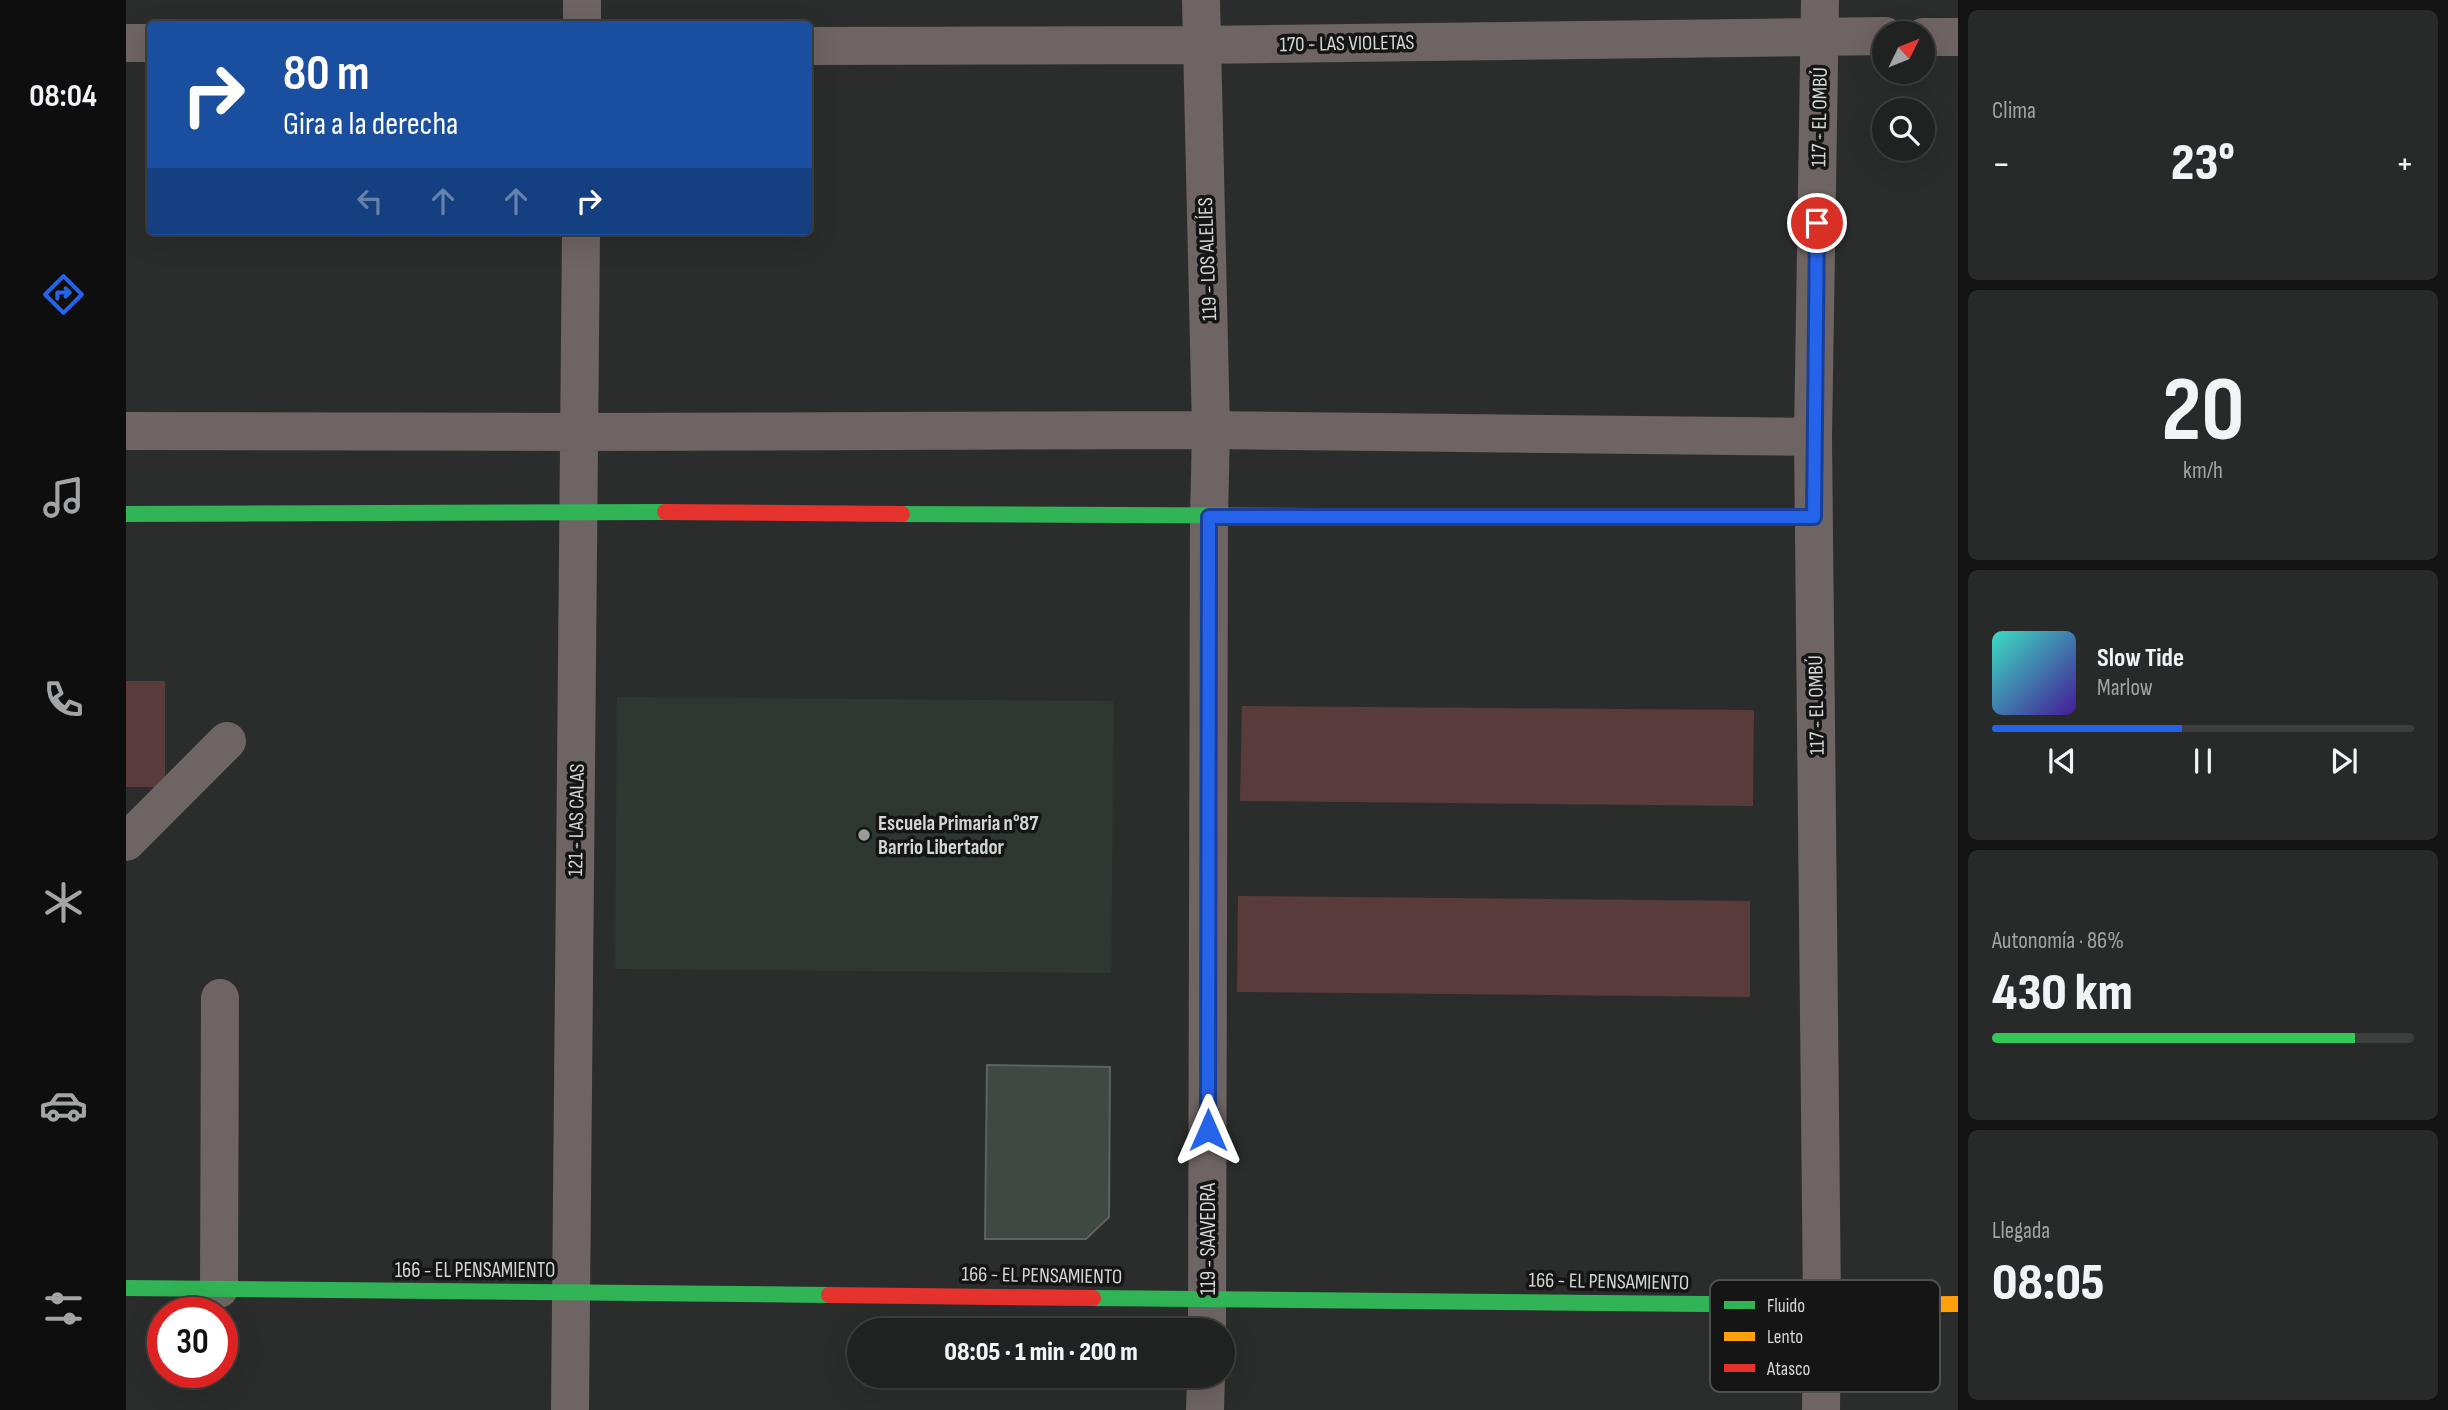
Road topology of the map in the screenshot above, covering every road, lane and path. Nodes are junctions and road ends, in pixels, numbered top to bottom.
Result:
1 (582, 0) edge
2 (1201, 0) edge
3 (1820, 18) edge
4 (582, 21) edge
5 (1872, 32) edge
6 (1936, 37) edge
7 (1958, 37) edge
8 (126, 43) edge
9 (147, 43) edge
10 (1201, 45) junction
11 (812, 46) edge
12 (581, 235) edge
13 (1212, 430) junction
14 (126, 431) edge
15 (580, 432) junction
16 (1813, 437) junction
17 (579, 511) junction
18 (126, 514) edge
19 (1209, 517) junction
20 (1814, 517) junction
21 (227, 741) dead end
22 (126, 842) edge
23 (220, 998) dead end
24 (1822, 1280) edge
25 (126, 1288) edge
26 (219, 1289) junction
27 (570, 1291) junction
28 (1940, 1304) edge
29 (1958, 1304) edge
30 (1710, 1307) edge
31 (1208, 1314) edge
32 (1206, 1388) edge
33 (1821, 1392) edge
34 (570, 1410) edge
35 (1205, 1410) edge
36 (1821, 1410) edge

1 - 4 street
2 - 10 street, 119 - LOS ALELÍES
3 - 5 street, 170 - LAS VIOLETAS
3 - 10 street, 170 - LAS VIOLETAS
3 - 16 street, 117 - EL OMBÚ
6 - 7 street
8 - 9 street
10 - 11 street, 170 - LAS VIOLETAS
10 - 13 street, 119 - LOS ALELÍES
12 - 15 street, 121 - LAS CALAS
13 - 15 street
13 - 16 street
13 - 19 street, 119 - LOS ALELÍES
14 - 15 street
15 - 17 street, 121 - LAS CALAS
16 - 20 street, 117 - EL OMBÚ
17 - 18 street
17 - 19 street
17 - 27 street, 121 - LAS CALAS
19 - 20 street
19 - 31 street, 119 - SAAVEDRA
20 - 24 street, 117 - EL OMBÚ
21 - 22 street
23 - 26 street
25 - 26 street, 166 - EL PENSAMIENTO
26 - 27 street, 166 - EL PENSAMIENTO
27 - 31 street, 166 - EL PENSAMIENTO
27 - 34 street, 121 - LAS CALAS
28 - 29 street, 166 - EL PENSAMIENTO
30 - 31 street, 166 - EL PENSAMIENTO
32 - 35 street
33 - 36 street, 117 - EL OMBÚ

